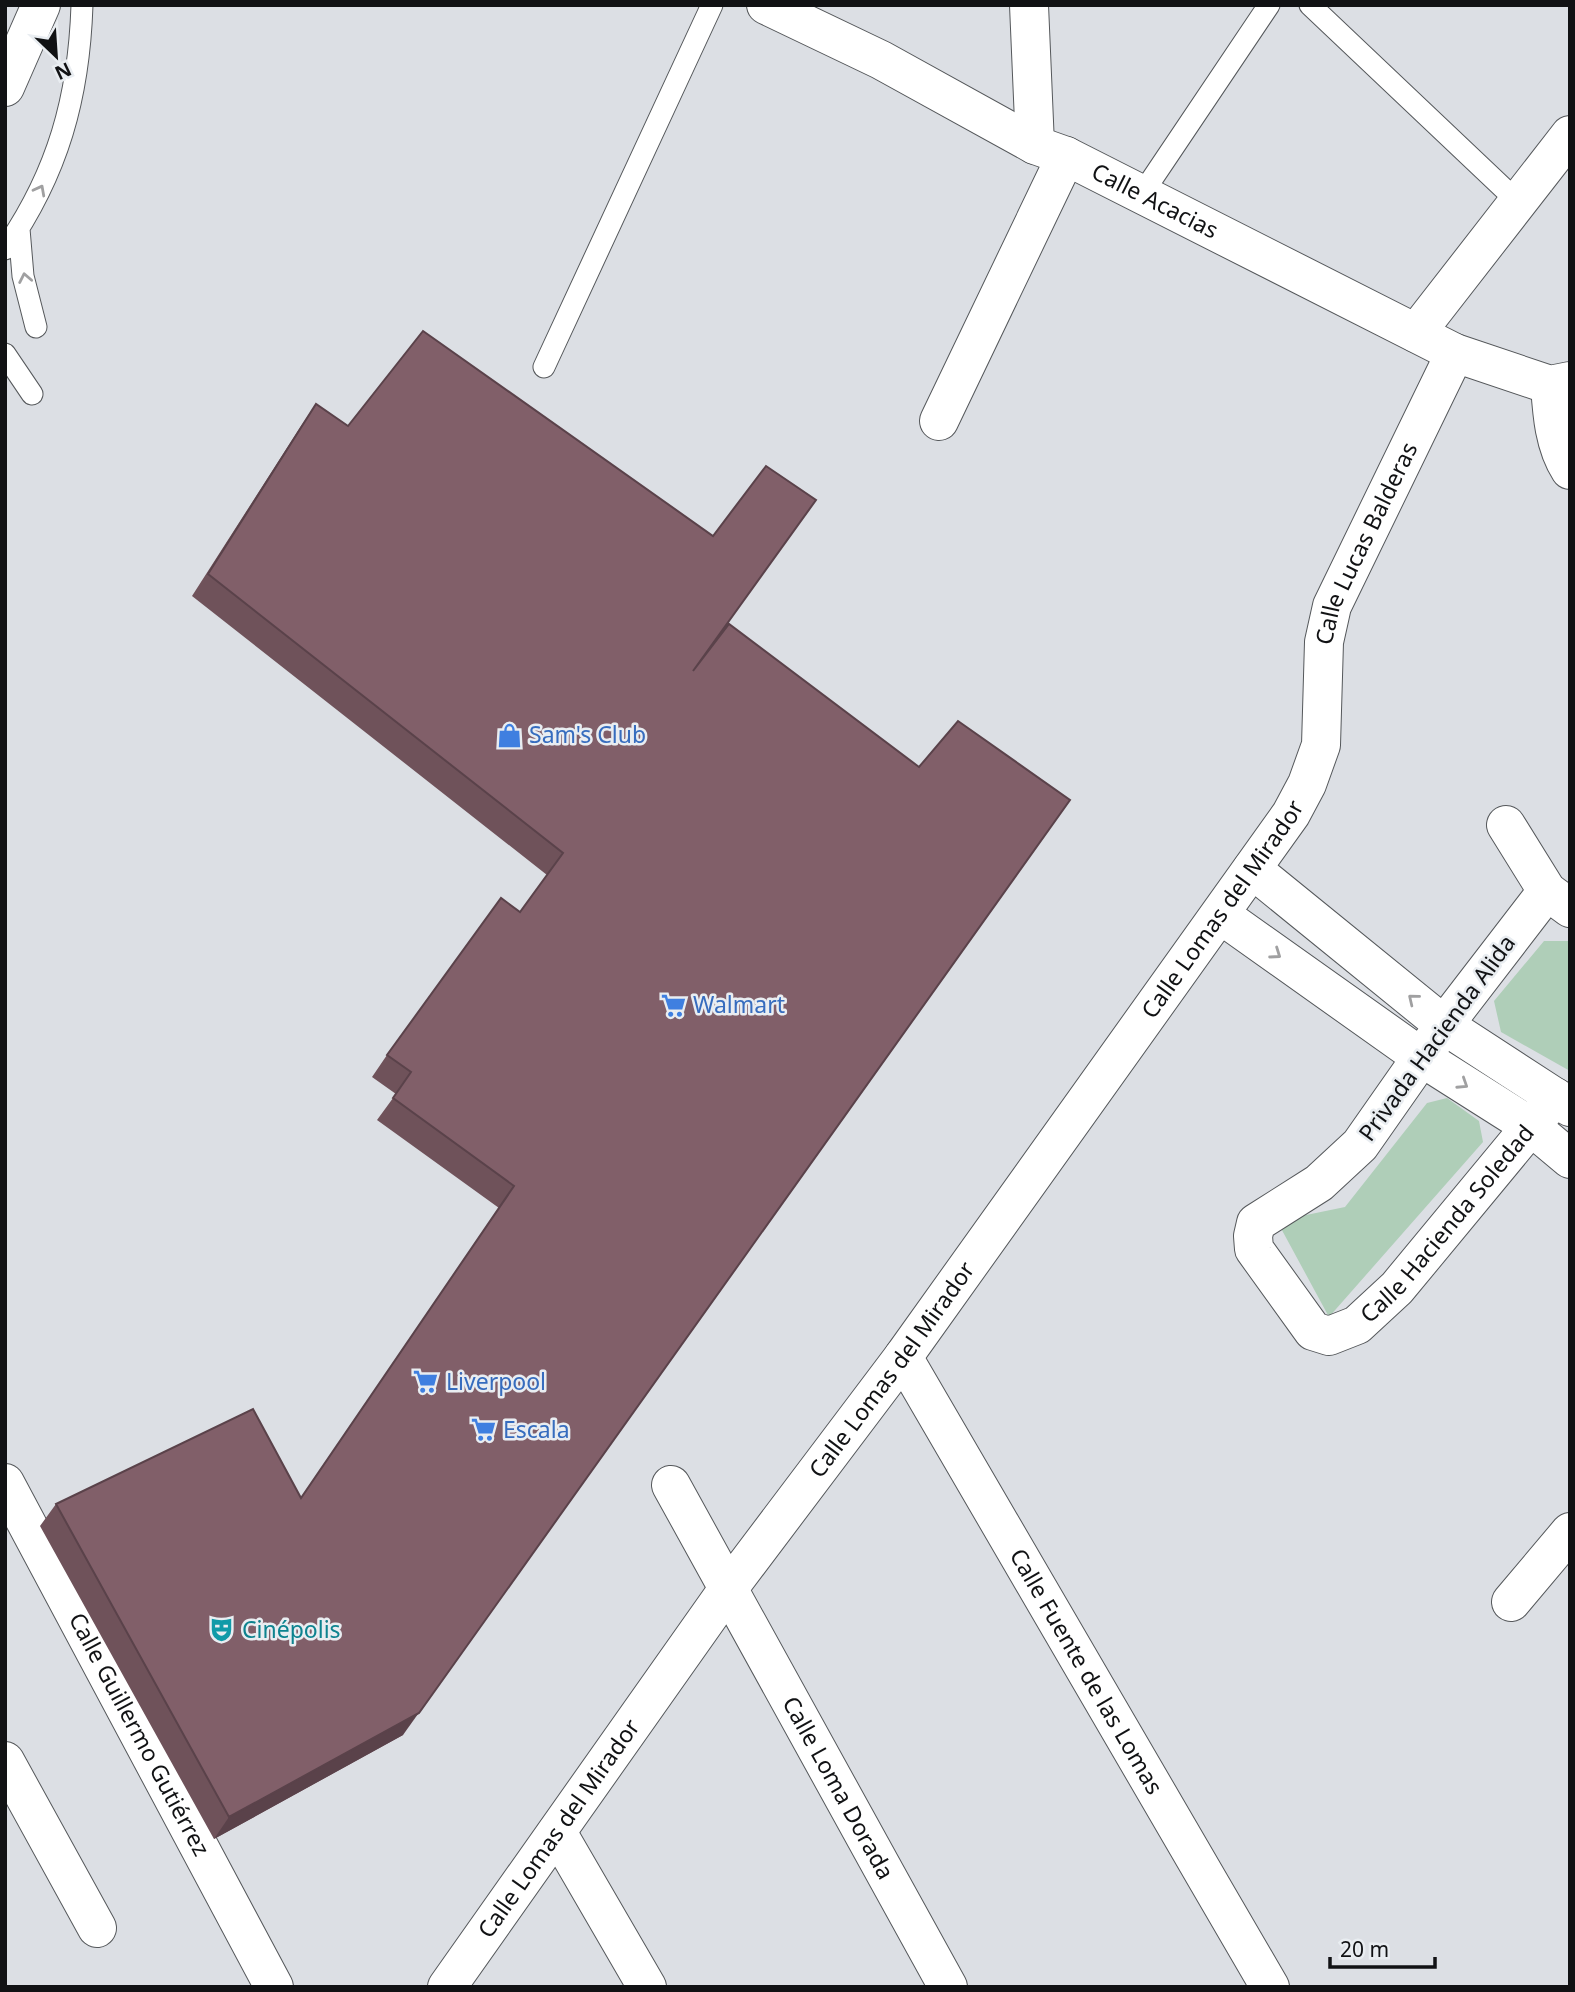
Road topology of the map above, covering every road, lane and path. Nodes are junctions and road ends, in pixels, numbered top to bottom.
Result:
1 (41, 5) edge
2 (82, 5) edge
3 (712, 5) edge
4 (766, 5) edge
5 (1029, 5) edge
6 (1269, 5) edge
7 (1310, 5) edge
8 (5, 87) edge
9 (1570, 135) edge
10 (1050, 150) junction
11 (1142, 194) junction
12 (1518, 202) junction
13 (19, 229) junction
14 (5, 249) edge
15 (36, 327) dead end
16 (1416, 333) junction
17 (5, 354) edge
18 (1455, 354) junction
19 (544, 367) dead end
20 (1560, 383) edge
21 (32, 394) dead end
22 (939, 421) dead end
23 (1570, 470) edge
24 (1321, 745) joint
25 (1506, 825) dead end
26 (1252, 869) junction
27 (1558, 899) edge
28 (1221, 915) junction
29 (1444, 1025) junction
30 (1421, 1057) junction
31 (1563, 1102) edge
32 (1533, 1128) junction
33 (1570, 1159) edge
34 (1329, 1336) joint
35 (903, 1357) junction
36 (671, 1485) dead end
37 (6, 1486) edge
38 (1570, 1532) edge
39 (728, 1589) junction
40 (1511, 1602) dead end
41 (5, 1761) edge
42 (556, 1832) junction
43 (97, 1928) dead end
44 (274, 1987) edge
45 (447, 1987) edge
46 (647, 1987) edge
47 (948, 1987) edge
48 (1270, 1987) edge

1 - 8 street
13 -> 2 lane
3 - 19 lane
4 - 10 street, Calle Acacias
5 - 10 street
6 - 11 lane
7 - 12 lane
9 - 12 street
10 - 11 street, Calle Acacias
10 - 22 street
11 - 16 street, Calle Acacias
12 - 16 street
13 - 14 lane
15 -> 13 lane
16 - 18 street, Calle Acacias
17 - 21 lane
18 - 20 street, Calle Acacias
18 - 24 street, Calle Lucas Balderas
20 - 23 street
24 - 26 street, Calle Lomas del Mirador
25 - 27 street, Privada Hacienda Alida
26 - 28 street, Calle Lomas del Mirador
29 -> 26 street
27 - 29 street, Privada Hacienda Alida
28 -> 30 street
28 - 35 street, Calle Lomas del Mirador
29 - 30 street, Privada Hacienda Alida
29 - 31 street
30 -> 32 street
30 - 34 street, Privada Hacienda Alida
31 - 32 street, Calle Hacienda Soledad
32 - 33 street
32 - 34 street, Calle Hacienda Soledad
35 - 39 street, Calle Lomas del Mirador
35 - 48 street, Calle Fuente de las Lomas
36 - 39 street, Calle Loma Dorada
37 - 44 street, Calle Guillermo Gutiérrez
38 - 40 street
39 - 42 street, Calle Lomas del Mirador
39 - 47 street, Calle Loma Dorada
41 - 43 street
42 - 45 street, Calle Lomas del Mirador
42 - 46 street

